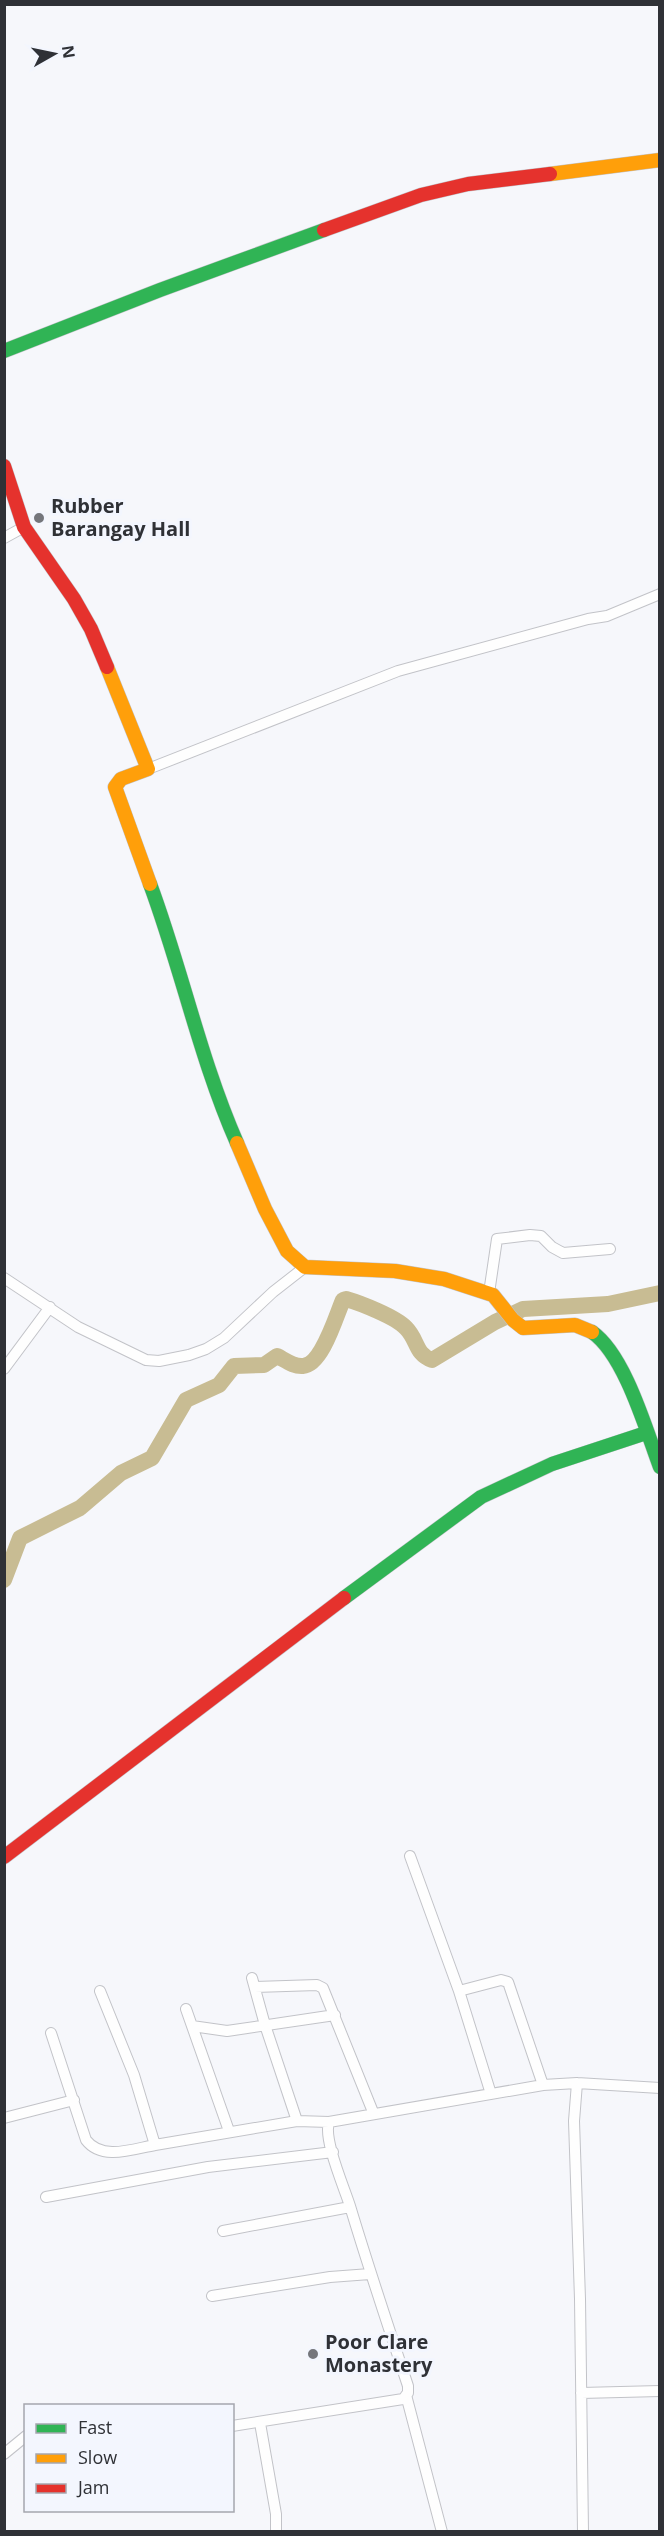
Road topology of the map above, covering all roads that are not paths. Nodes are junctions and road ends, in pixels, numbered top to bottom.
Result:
1 (660, 160) edge
2 (4, 351) edge
3 (4, 466) edge
4 (24, 527) junction
5 (4, 538) edge
6 (660, 594) edge
7 (148, 769) junction
8 (610, 1249) dead end
9 (305, 1267) junction
10 (4, 1278) edge
11 (489, 1293) junction
12 (50, 1307) junction
13 (4, 1369) edge
14 (646, 1433) junction
15 (660, 1467) edge
16 (410, 1856) dead end
17 (4, 1857) edge
18 (100, 1991) dead end
19 (459, 1991) junction
20 (186, 2009) dead end
21 (335, 2015) junction
22 (265, 2025) junction
23 (192, 2026) junction
24 (51, 2033) dead end
25 (578, 2083) junction
26 (543, 2085) junction
27 (660, 2088) edge
28 (491, 2094) junction
29 (74, 2100) junction
30 (373, 2112) junction
31 (4, 2118) edge
32 (297, 2121) junction
33 (329, 2122) junction
34 (229, 2131) junction
35 (155, 2145) junction
36 (333, 2152) junction
37 (46, 2197) dead end
38 (350, 2207) junction
39 (223, 2231) dead end
40 (370, 2274) junction
41 (212, 2296) dead end
42 (660, 2391) edge
43 (581, 2393) junction
44 (406, 2395) junction
45 (260, 2423) junction
46 (234, 2426) edge
47 (24, 2438) edge
48 (4, 2454) edge
49 (276, 2532) edge
50 (442, 2532) edge
51 (583, 2532) edge

1 - 2 street
3 - 4 street
4 - 5 street
4 - 7 street
6 - 7 street
7 - 9 street
8 - 11 street
9 - 11 street
9 - 12 street
10 - 12 street
11 - 14 street
12 - 13 street
14 - 15 street
14 - 17 street
16 - 19 street
18 - 35 street
19 - 26 street
19 - 28 street
20 - 23 street
21 - 22 street
21 - 22 street
21 - 30 street
22 - 23 street
22 - 32 street
23 - 34 street
24 - 29 street
25 - 26 street
25 - 27 street
25 - 43 street
26 - 28 street
28 - 30 street
29 - 31 street
29 - 35 street
30 - 33 street
32 - 33 street
32 - 34 street
33 - 36 street
34 - 35 street
36 - 37 street
36 - 38 street
38 - 39 street
38 - 40 street
40 - 41 street
40 - 44 street
42 - 43 street
43 - 51 street
44 - 45 street
44 - 50 street
45 - 46 street
45 - 49 street
47 - 48 street

